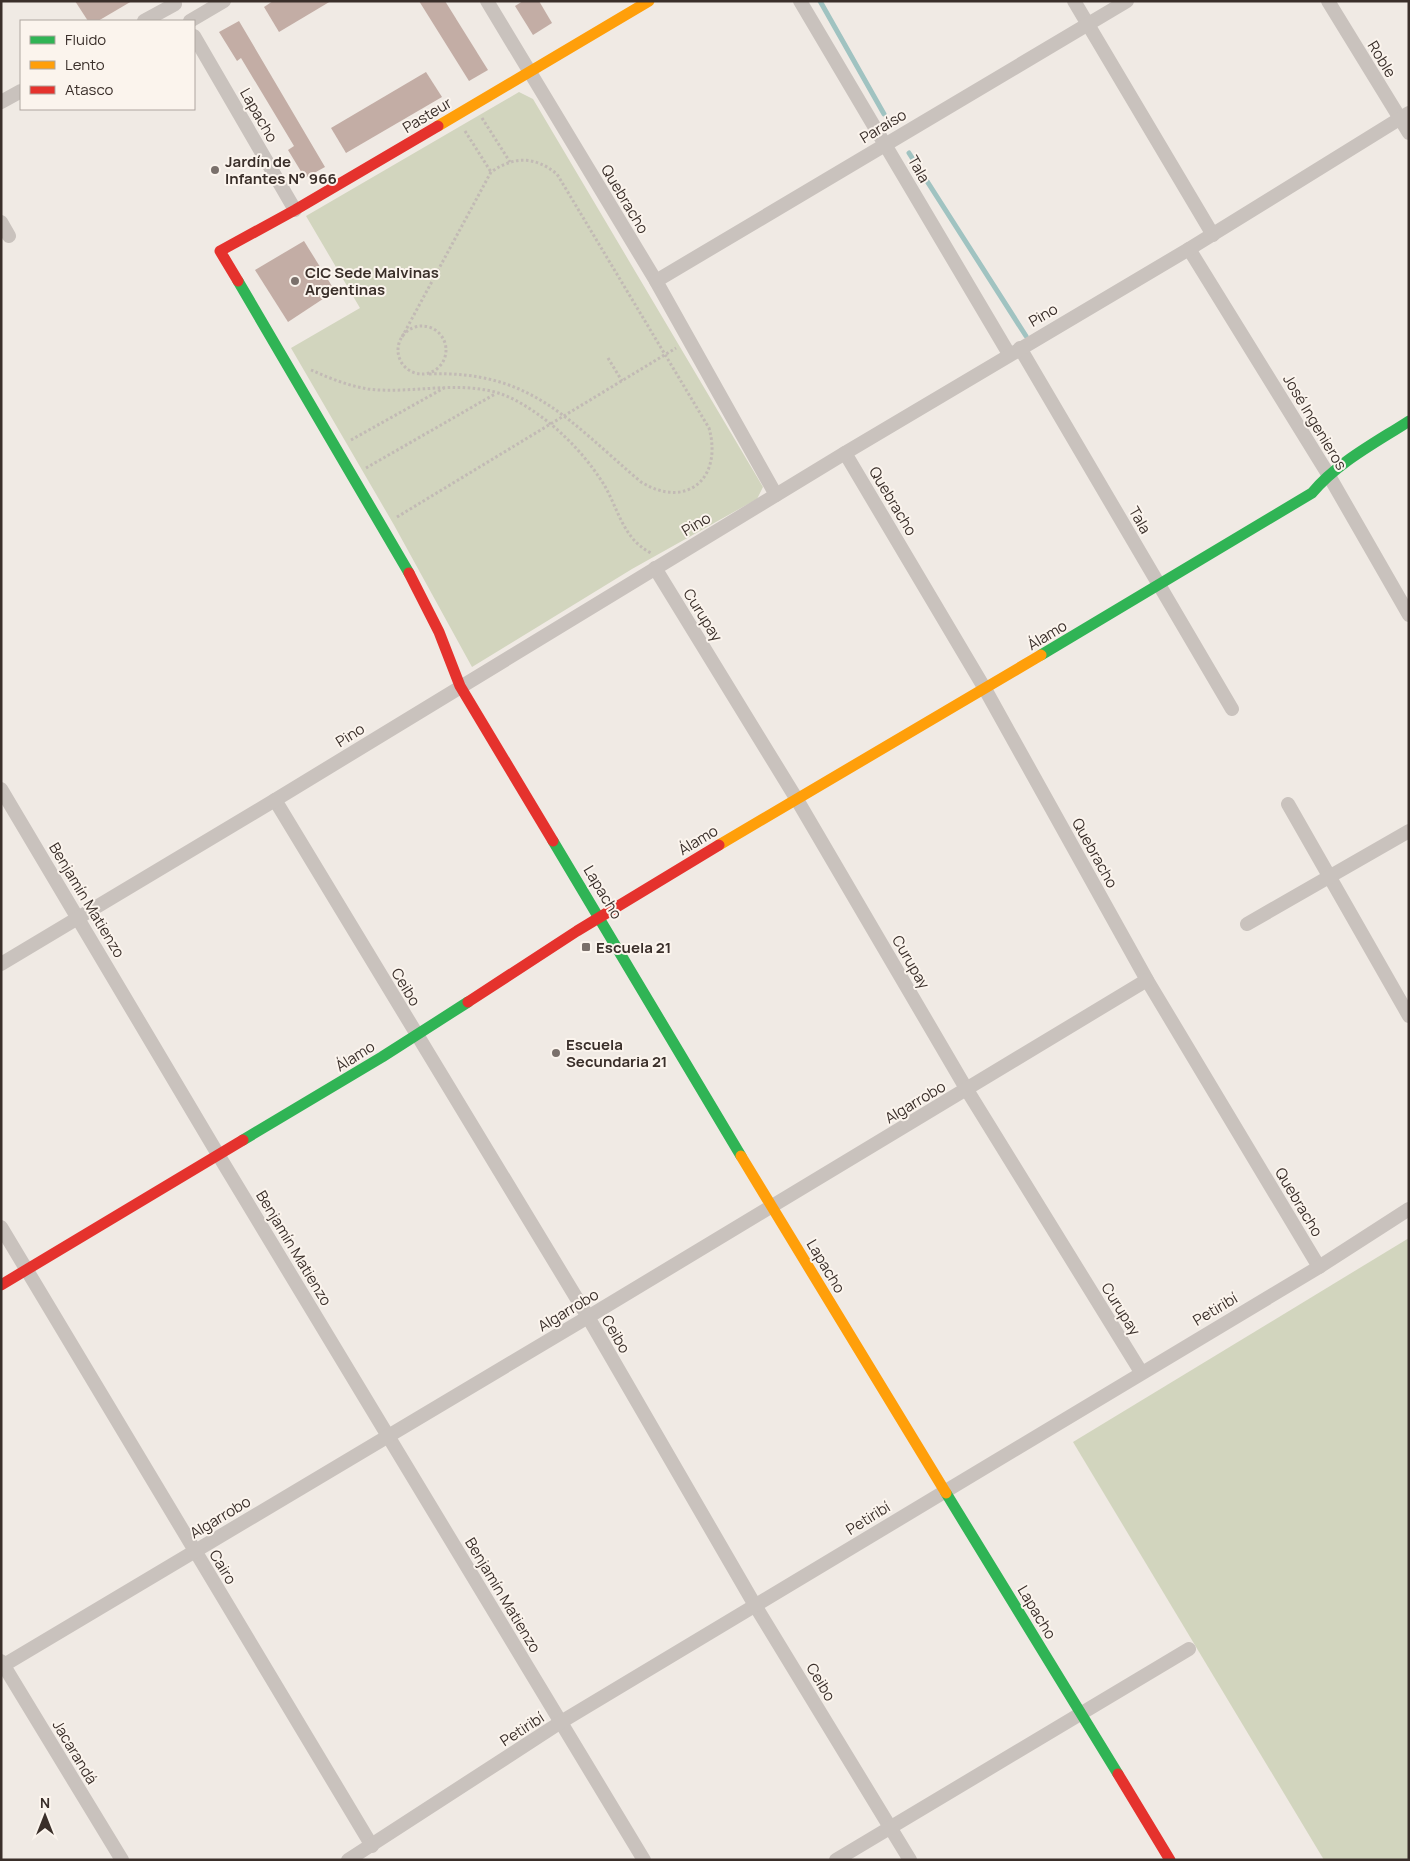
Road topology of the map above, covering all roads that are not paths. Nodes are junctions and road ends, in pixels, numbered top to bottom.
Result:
1 (224, 1) edge
2 (487, 1) edge
3 (649, 1) edge
4 (800, 1) edge
5 (1074, 1) edge
6 (1127, 1) edge
7 (1328, 1) edge
8 (174, 2) edge
9 (146, 20) edge
10 (184, 20) edge
11 (192, 20) edge
12 (1088, 25) junction
13 (195, 38) edge
14 (529, 72) junction
15 (20, 92) edge
16 (1, 102) edge
17 (1404, 116) edge
18 (1409, 133) edge
19 (885, 144) junction
20 (295, 210) junction
21 (1, 222) edge
22 (1213, 235) junction
23 (9, 236) dead end
24 (1189, 249) junction
25 (220, 251) joint
26 (656, 281) junction
27 (1015, 351) junction
28 (1409, 421) edge
29 (845, 453) junction
30 (1328, 474) junction
31 (776, 495) junction
32 (660, 564) junction
33 (1160, 585) junction
34 (1409, 615) edge
35 (460, 686) junction
36 (985, 689) junction
37 (1232, 709) dead end
38 (1, 789) edge
39 (796, 798) junction
40 (275, 800) junction
41 (1288, 804) dead end
42 (1409, 831) edge
43 (1330, 877) junction
44 (599, 917) junction
45 (78, 918) junction
46 (1247, 924) dead end
47 (1, 964) edge
48 (1146, 980) junction
49 (1409, 1016) edge
50 (416, 1035) junction
51 (967, 1090) junction
52 (219, 1156) junction
53 (772, 1207) junction
54 (1409, 1210) edge
55 (1, 1227) edge
56 (1318, 1267) junction
57 (27, 1270) junction
58 (1, 1285) edge
59 (588, 1317) junction
60 (1141, 1372) junction
61 (388, 1435) junction
62 (944, 1491) junction
63 (195, 1551) junction
64 (756, 1607) junction
65 (1188, 1649) dead end
66 (3, 1663) edge
67 (1080, 1714) junction
68 (561, 1722) junction
69 (890, 1828) junction
70 (372, 1846) junction
71 (122, 1860) edge
72 (348, 1860) edge
73 (644, 1860) edge
74 (836, 1860) edge
75 (910, 1860) edge
76 (1170, 1860) edge

1 - 11 street
2 - 14 street, Quebracho
3 - 14 street, Pasteur
4 - 19 street, Tala
5 - 12 street
6 - 12 street, Paraíso
7 - 17 street, Roble
8 - 9 street
8 - 10 street
12 - 19 street, Paraíso
12 - 22 street
13 - 20 street, Lapacho
14 - 20 street, Pasteur
14 - 26 street, Quebracho
15 - 16 street
17 - 18 street, Roble
17 - 22 street, Pino
19 - 26 street, Paraíso
19 - 27 street, Tala
20 - 25 street, Pasteur
21 - 23 street
22 - 24 street, Pino
24 - 27 street, Pino
24 - 30 street, José Ingenieros
25 - 35 street, Lapacho
26 - 31 street, Quebracho
27 - 29 street, Pino
27 - 33 street, Tala
28 - 30 street, Álamo
29 - 31 street, Pino
29 - 36 street, Quebracho
30 - 33 street, Álamo
30 - 34 street, José Ingenieros
31 - 32 street, Pino
32 - 35 street, Pino
32 - 39 street, Curupay
33 - 36 street, Álamo
33 - 37 street, Tala
35 - 40 street, Pino
35 - 44 street, Lapacho
36 - 39 street, Álamo
36 - 48 street, Quebracho
38 - 45 street, Benjamín Matienzo
39 - 44 street, Álamo
39 - 51 street, Curupay
40 - 45 street, Pino
40 - 50 street, Ceibo
41 - 43 street
42 - 43 street
43 - 46 street
43 - 49 street
44 - 50 street, Álamo
44 - 53 street, Lapacho
45 - 47 street, Pino
45 - 52 street, Benjamín Matienzo
48 - 51 street, Algarrobo
48 - 56 street, Quebracho
50 - 52 street, Álamo
50 - 59 street, Ceibo
51 - 53 street, Algarrobo
51 - 60 street, Curupay
52 - 57 street, Álamo
52 - 61 street, Benjamín Matienzo
53 - 59 street, Algarrobo
53 - 62 street, Lapacho
54 - 56 street, Petiribí
55 - 57 street, Cairo
56 - 60 street, Petiribí
57 - 58 street, Álamo
57 - 63 street, Cairo
59 - 61 street, Algarrobo
59 - 64 street, Ceibo
60 - 62 street, Petiribí
61 - 63 street, Algarrobo
61 - 68 street, Benjamín Matienzo
62 - 64 street, Petiribí
62 - 67 street, Lapacho
63 - 66 street, Algarrobo
63 - 70 street, Cairo
64 - 68 street, Petiribí
64 - 69 street, Ceibo
65 - 67 street
66 - 71 street, Jacarandá
67 - 69 street
67 - 76 street, Lapacho
68 - 70 street, Petiribí
68 - 73 street, Benjamín Matienzo
69 - 74 street
69 - 75 street, Ceibo
70 - 72 street, Petiribí

